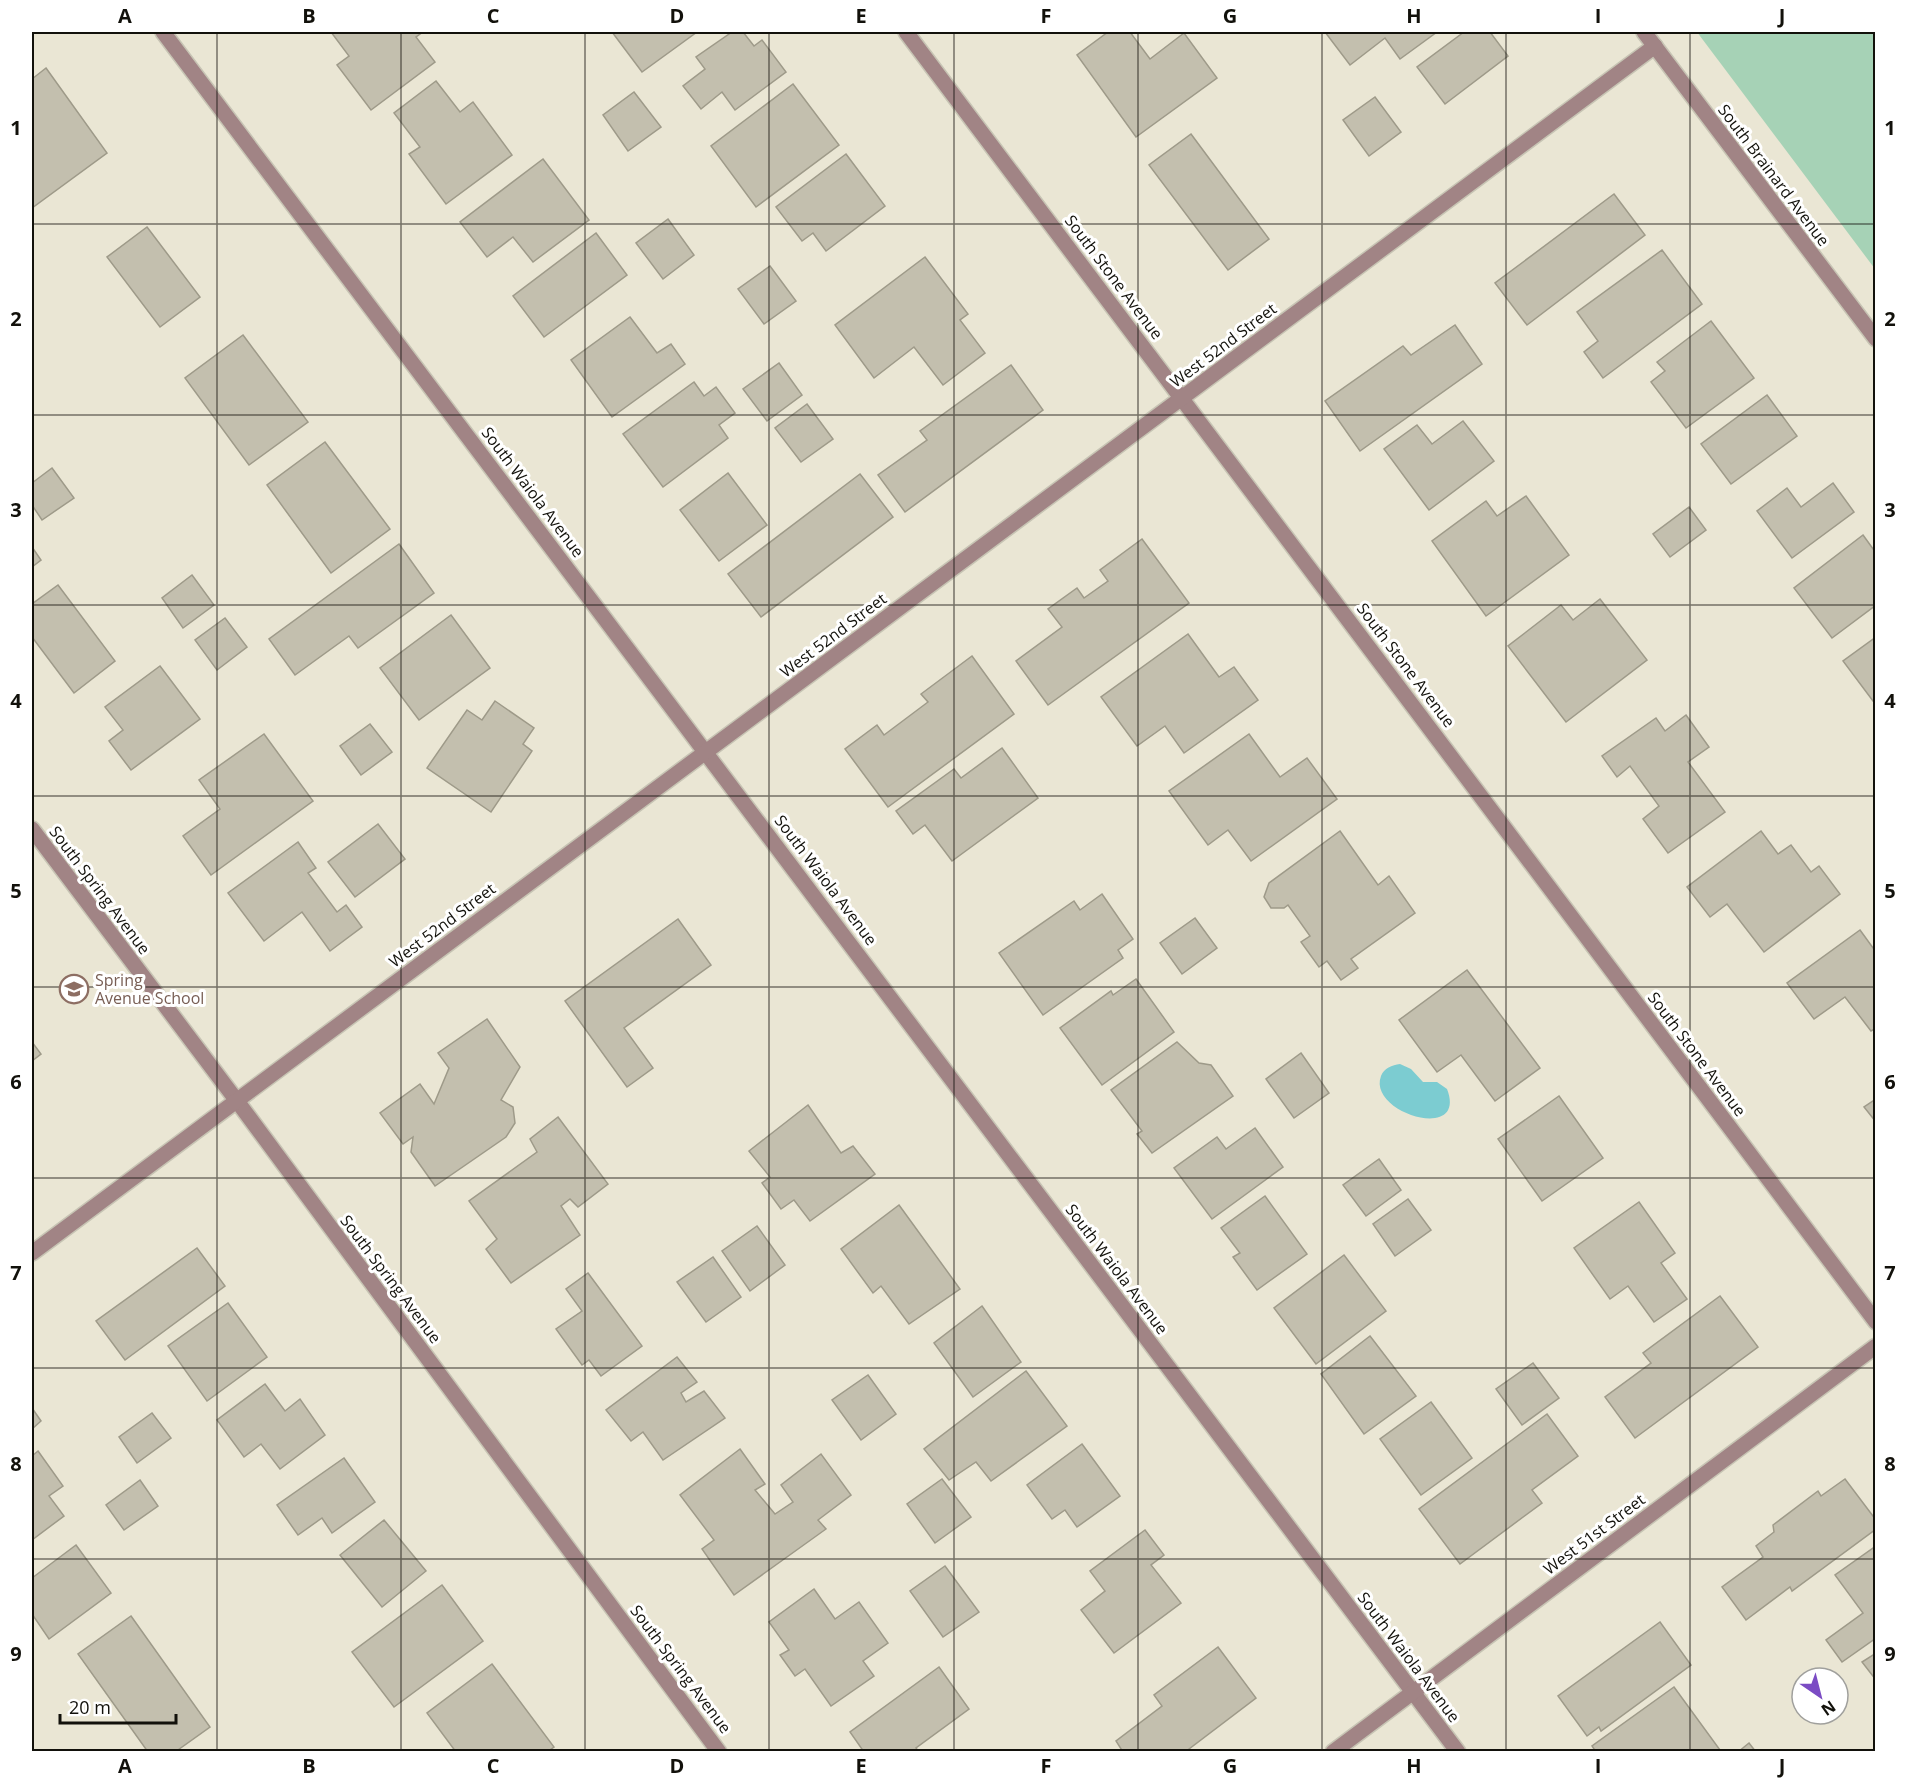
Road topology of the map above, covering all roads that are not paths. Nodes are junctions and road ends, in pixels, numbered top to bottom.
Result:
1 (163, 32) edge
2 (906, 32) edge
3 (1644, 32) edge
4 (1655, 46) junction
5 (1875, 339) edge
6 (1182, 398) junction
7 (707, 751) junction
8 (32, 829) edge
9 (237, 1101) junction
10 (32, 1253) edge
11 (1875, 1322) edge
12 (1875, 1346) edge
13 (1413, 1692) junction
14 (719, 1752) edge
15 (1333, 1752) edge
16 (1458, 1752) edge

1 - 7 street, South Waiola Avenue
2 - 6 street, South Stone Avenue
3 - 4 street, South Brainard Avenue
4 - 5 street, South Brainard Avenue
4 - 6 street, West 52nd Street
6 - 7 street, West 52nd Street
6 - 11 street, South Stone Avenue
7 - 9 street, West 52nd Street
7 - 13 street, South Waiola Avenue
8 - 9 street, South Spring Avenue
9 - 10 street, West 52nd Street
9 - 14 street, South Spring Avenue
12 - 13 street, West 51st Street
13 - 15 street, West 51st Street
13 - 16 street, South Waiola Avenue

